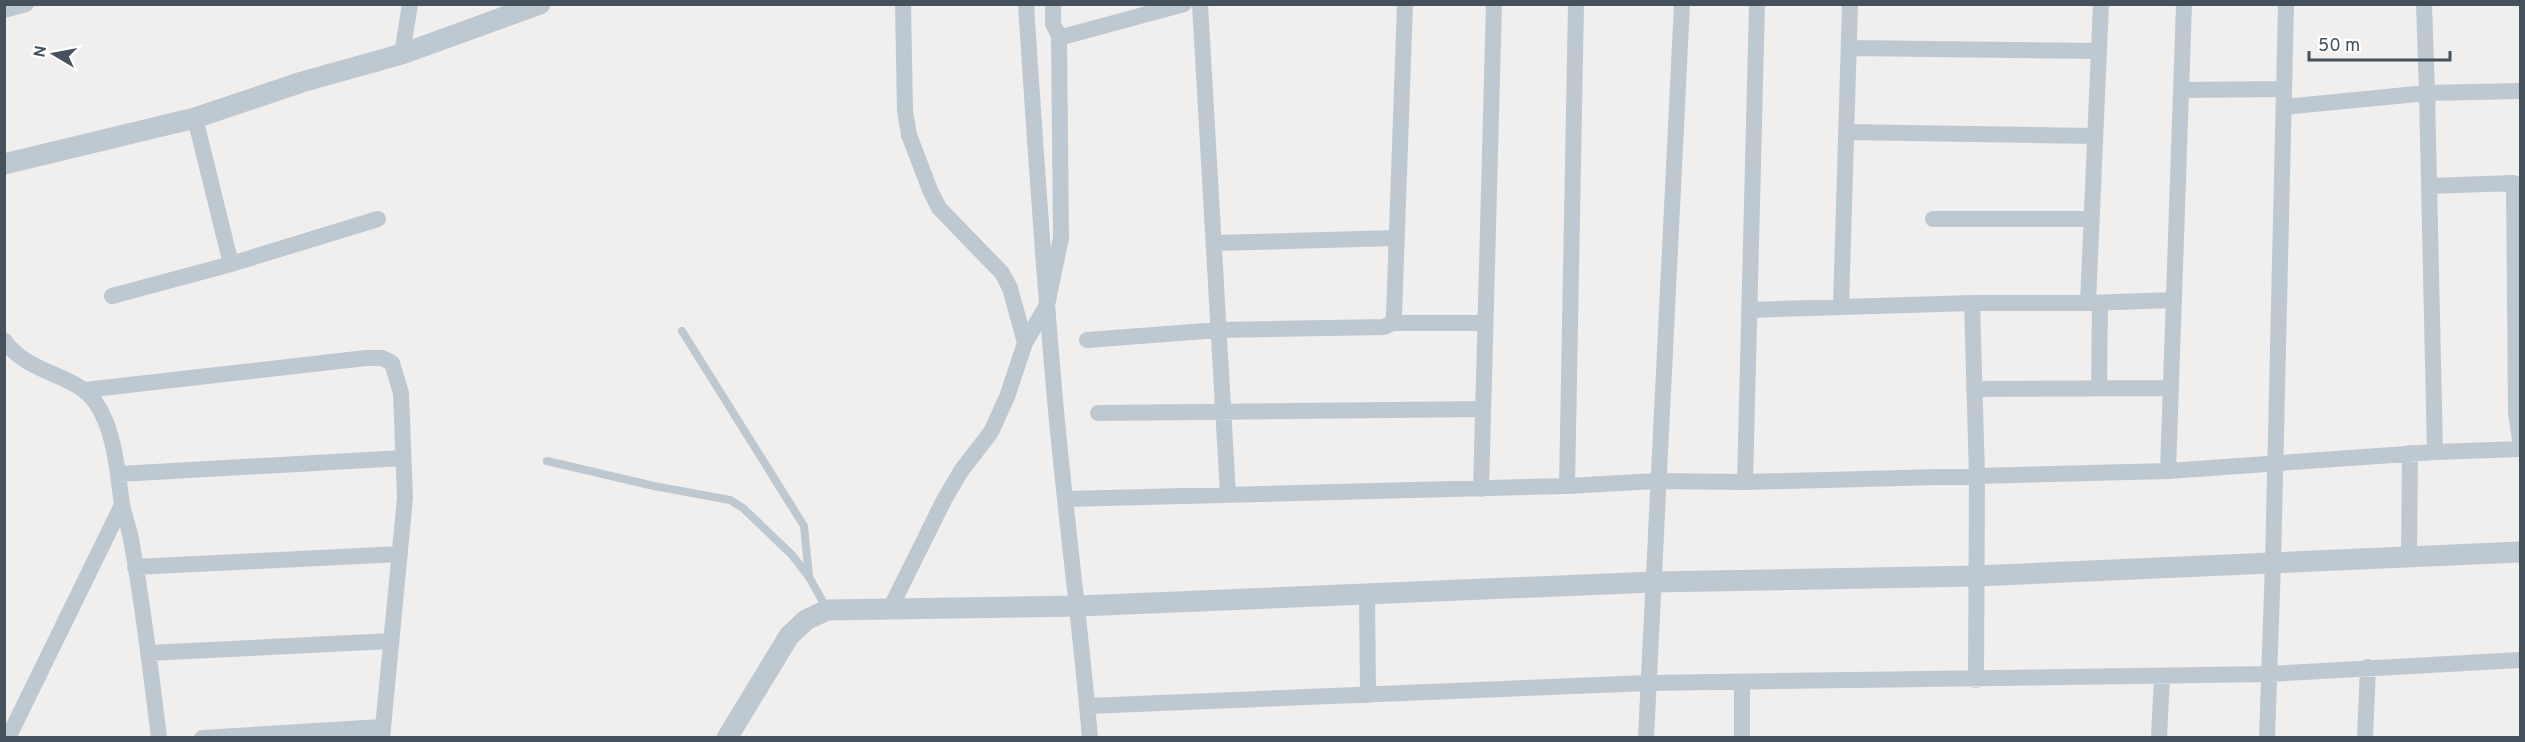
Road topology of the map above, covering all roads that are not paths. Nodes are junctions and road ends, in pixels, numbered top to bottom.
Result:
1 (26, 4) edge
2 (410, 4) edge
3 (540, 4) edge
4 (903, 4) edge
5 (1026, 4) edge
6 (1053, 4) edge
7 (1184, 4) edge
8 (1200, 4) edge
9 (1405, 4) edge
10 (1494, 4) edge
11 (1576, 4) edge
12 (1682, 4) edge
13 (1756, 4) edge
14 (1850, 4) edge
15 (2101, 4) edge
16 (2184, 4) edge
17 (2286, 4) edge
18 (2424, 4) edge
19 (4, 10) edge
20 (1059, 36) junction
21 (1849, 48) junction
22 (2099, 51) junction
23 (402, 54) junction
24 (2284, 89) junction
25 (2182, 90) junction
26 (2520, 91) edge
27 (2427, 93) junction
28 (2284, 107) junction
29 (195, 118) junction
30 (1846, 132) junction
31 (2096, 136) junction
32 (4, 164) edge
33 (2517, 183) edge
34 (2429, 186) junction
35 (378, 219) dead end
36 (1933, 219) dead end
37 (2092, 219) junction
38 (1397, 238) junction
39 (1214, 243) junction
40 (231, 264) junction
41 (112, 296) dead end
42 (2174, 300) junction
43 (1972, 303) junction
44 (2094, 303) junction
45 (1047, 305) junction
46 (1841, 307) junction
47 (1749, 310) junction
48 (1392, 323) junction
49 (1485, 323) junction
50 (1219, 330) junction
51 (682, 331) dead end
52 (4, 340) edge
53 (1087, 340) dead end
54 (1025, 343) junction
55 (2518, 358) edge
56 (2099, 388) junction
57 (2171, 388) junction
58 (1974, 389) junction
59 (85, 390) junction
60 (1483, 409) junction
61 (1098, 412) dead end
62 (1224, 413) junction
63 (2520, 440) edge
64 (2520, 449) edge
65 (2435, 452) junction
66 (2410, 453) junction
67 (403, 458) junction
68 (547, 461) dead end
69 (2274, 464) junction
70 (2168, 471) junction
71 (119, 474) junction
72 (1977, 476) junction
73 (1657, 481) junction
74 (1745, 482) junction
75 (1567, 486) junction
76 (1480, 489) junction
77 (1228, 495) junction
78 (1066, 499) junction
79 (122, 505) junction
80 (2520, 552) edge
81 (400, 554) junction
82 (2409, 557) junction
83 (2273, 562) junction
84 (135, 567) junction
85 (1977, 576) junction
86 (809, 577) junction
87 (1653, 582) junction
88 (1367, 594) junction
89 (1079, 606) junction
90 (827, 610) junction
91 (889, 611) junction
92 (391, 642) junction
93 (148, 653) junction
94 (2520, 660) edge
95 (2368, 667) junction
96 (2269, 674) junction
97 (2162, 676) junction
98 (1976, 680) junction
99 (1648, 683) junction
100 (1742, 683) junction
101 (1368, 695) junction
102 (1087, 706) junction
103 (382, 732) edge
104 (8, 738) edge
105 (159, 738) edge
106 (202, 738) edge
107 (727, 738) edge
108 (1090, 738) edge
109 (1646, 738) edge
110 (1742, 738) edge
111 (2159, 738) edge
112 (2267, 738) edge
113 (2365, 738) edge

1 - 19 street
2 - 23 street
3 - 23 street
4 - 54 street
5 - 45 street
6 - 20 street
7 - 20 street
8 - 39 street
9 - 38 street
10 - 49 street
11 - 75 street
12 - 73 street
13 - 47 street
14 - 21 street
15 - 22 street
16 - 25 street
17 - 24 street
18 - 27 street
20 - 45 street
21 - 22 street
21 - 30 street
22 - 31 street
23 - 29 street
24 - 25 street
24 - 28 street
25 - 42 street
26 - 27 street
27 - 28 street
27 - 34 street
28 - 69 street
29 - 32 street
29 - 40 street
30 - 31 street
30 - 46 street
31 - 37 street
33 - 34 street
33 - 55 street
34 - 65 street
35 - 40 street
36 - 37 street
37 - 44 street
38 - 39 street
38 - 48 street
39 - 50 street
40 - 41 street
42 - 44 street
42 - 57 street
43 - 44 street
43 - 46 street
43 - 58 street
44 - 56 street
45 - 54 street
45 - 78 street
46 - 47 street
47 - 74 street
48 - 49 street
48 - 50 street
49 - 60 street
50 - 53 street
50 - 62 street
51 - 86 lane
52 - 59 street
54 - 91 street
55 - 63 street
56 - 57 street
56 - 58 street
57 - 70 street
58 - 72 street
59 - 67 street
59 - 71 street
60 - 62 street
60 - 76 street
61 - 62 street
62 - 77 street
64 - 65 street
65 - 66 street
66 - 69 street
66 - 82 street
67 - 71 street
67 - 81 street
68 - 86 lane
69 - 70 street
69 - 83 street
70 - 72 street
71 - 79 street
72 - 74 street
72 - 85 street
73 - 74 street
73 - 75 street
73 - 87 street
75 - 76 street
76 - 77 street
77 - 78 street
78 - 89 street
79 - 84 street
79 - 104 street
80 - 82 street
81 - 84 street
81 - 92 street
82 - 83 street
83 - 85 street
83 - 96 street
84 - 93 street
85 - 87 street
85 - 98 street
86 - 90 lane
87 - 88 street
87 - 99 street
88 - 89 street
88 - 101 street
89 - 91 street
89 - 102 street
90 - 91 street
90 - 107 street
92 - 93 street
92 - 103 street
93 - 105 street
94 - 95 street
95 - 96 street
95 - 113 street
96 - 97 street
96 - 112 street
97 - 98 street
97 - 111 street
98 - 100 street
99 - 100 street
99 - 101 street
99 - 109 street
100 - 110 street
101 - 102 street
102 - 108 street
103 - 106 street

